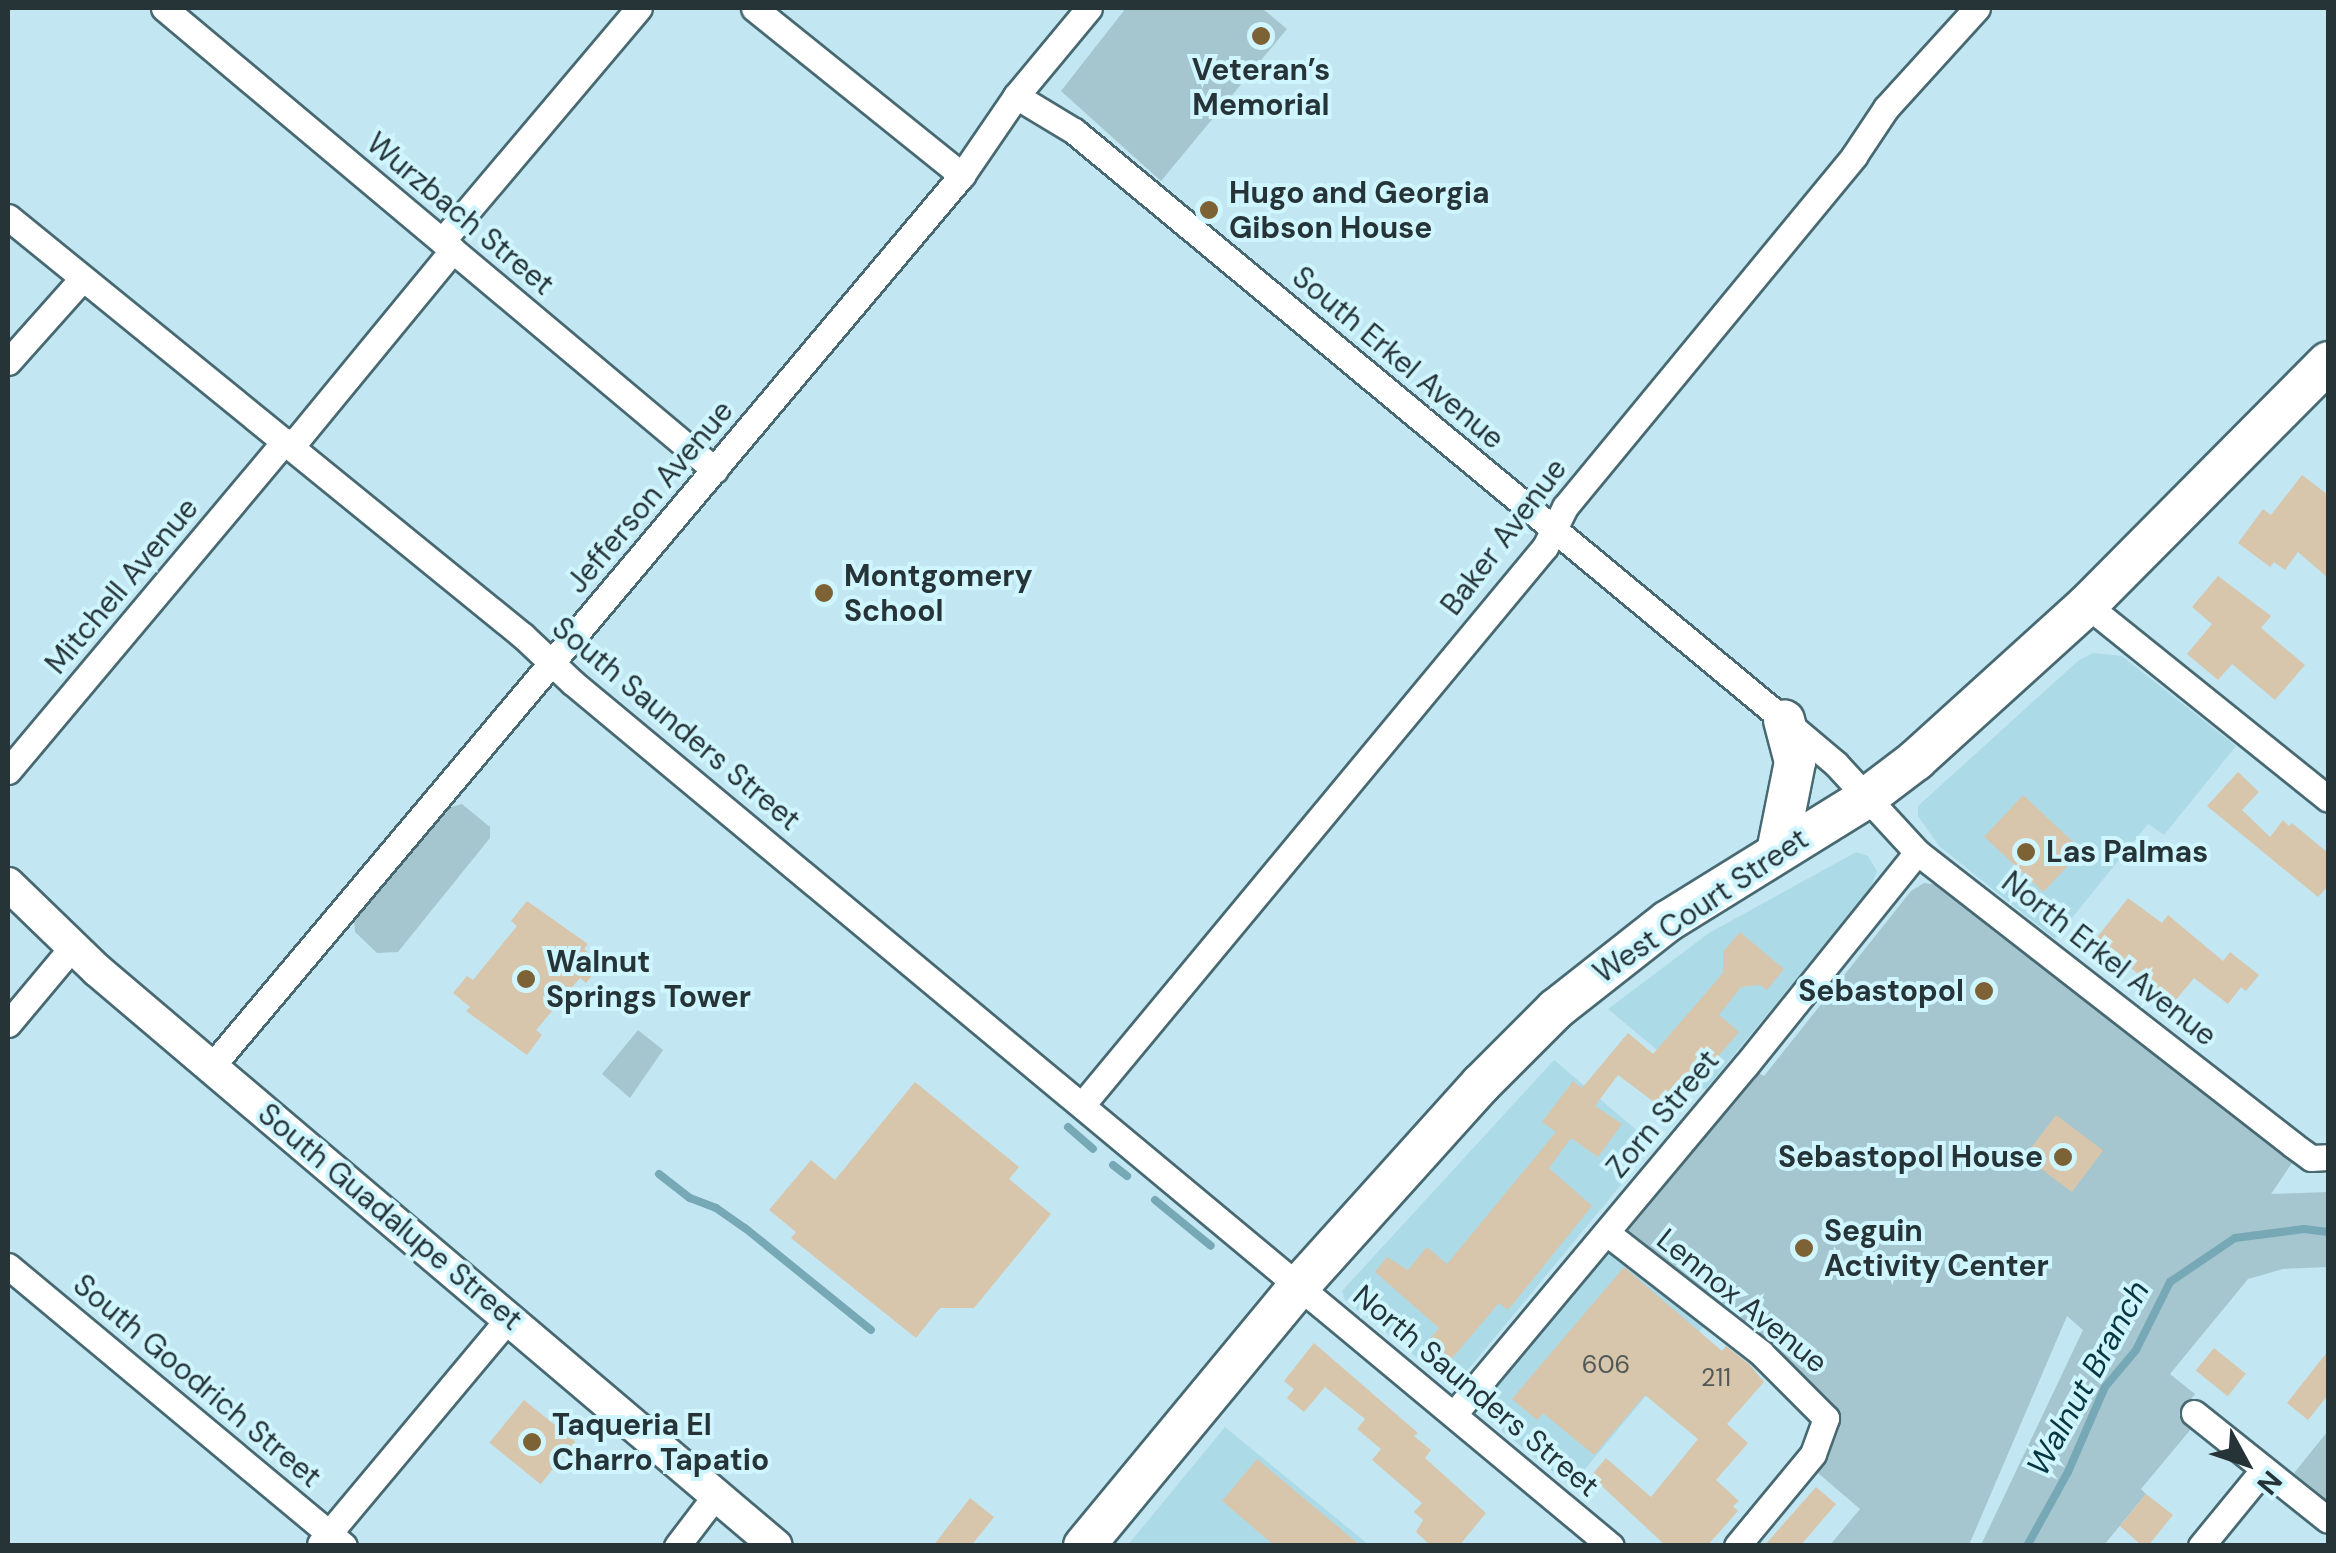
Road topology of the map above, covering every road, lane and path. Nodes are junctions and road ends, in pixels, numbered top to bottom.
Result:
1 (164, 8) edge
2 (639, 8) edge
3 (754, 8) edge
4 (1090, 8) edge
5 (1977, 8) edge
6 (1016, 96) junction
7 (962, 175) junction
8 (8, 217) edge
9 (447, 245) junction
10 (81, 280) junction
11 (8, 362) edge
12 (2328, 362) edge
13 (288, 444) junction
14 (714, 470) junction
15 (1554, 529) junction
16 (2087, 605) junction
17 (551, 665) junction
18 (1784, 720) junction
19 (8, 772) edge
20 (1866, 798) junction
21 (2328, 799) edge
22 (1777, 852) junction
23 (1916, 852) junction
24 (8, 884) edge
25 (74, 945) junction
26 (8, 1024) edge
27 (212, 1066) junction
28 (1082, 1105) junction
29 (2325, 1158) edge
30 (1607, 1233) junction
31 (8, 1266) edge
32 (1299, 1286) junction
33 (510, 1318) junction
34 (2194, 1413) dead end
35 (1454, 1414) junction
36 (2264, 1469) junction
37 (716, 1496) junction
38 (2328, 1520) edge
39 (331, 1542) edge
40 (676, 1546) edge
41 (776, 1546) edge
42 (1084, 1546) edge
43 (1611, 1546) edge
44 (1736, 1546) edge
45 (2201, 1546) edge

1 - 9 street, Wurzbach Street
2 - 9 street, Mitchell Avenue
3 - 7 street
4 - 6 street, Jefferson Avenue
5 - 15 street, Baker Avenue
6 - 7 street, Jefferson Avenue
6 - 15 street, South Erkel Avenue
7 - 14 street, Jefferson Avenue
8 - 10 street, South Saunders Street
9 - 13 street, Mitchell Avenue
9 - 14 street, Wurzbach Street
10 - 11 street
10 - 13 street, South Saunders Street
12 - 16 main road, West Court Street
13 - 17 street, South Saunders Street
13 - 19 street, Mitchell Avenue
14 - 17 street, Jefferson Avenue
15 - 18 street, South Erkel Avenue
15 - 28 street, Baker Avenue
16 - 20 main road, West Court Street
16 - 21 street
17 - 27 street, Jefferson Avenue
17 - 28 street, South Saunders Street
18 - 20 street, South Erkel Avenue
18 - 22 main road
20 - 22 main road, West Court Street
20 - 23 street, North Erkel Avenue
22 - 32 main road, West Court Street
23 - 29 street, North Erkel Avenue
23 - 30 street, Zorn Street
24 - 25 street, South Guadalupe Street
25 - 26 street
25 - 27 street, South Guadalupe Street
27 - 33 street, South Guadalupe Street
28 - 32 street, South Saunders Street
30 - 35 street, Zorn Street
30 - 44 street, Lennox Avenue
31 - 39 street, South Goodrich Street
32 - 35 street, North Saunders Street
32 - 42 main road, West Court Street
33 - 37 street, South Guadalupe Street
33 - 39 street
34 - 36 street
35 - 43 street, North Saunders Street
36 - 38 street
36 - 45 street
37 - 40 street
37 - 41 street, South Guadalupe Street

